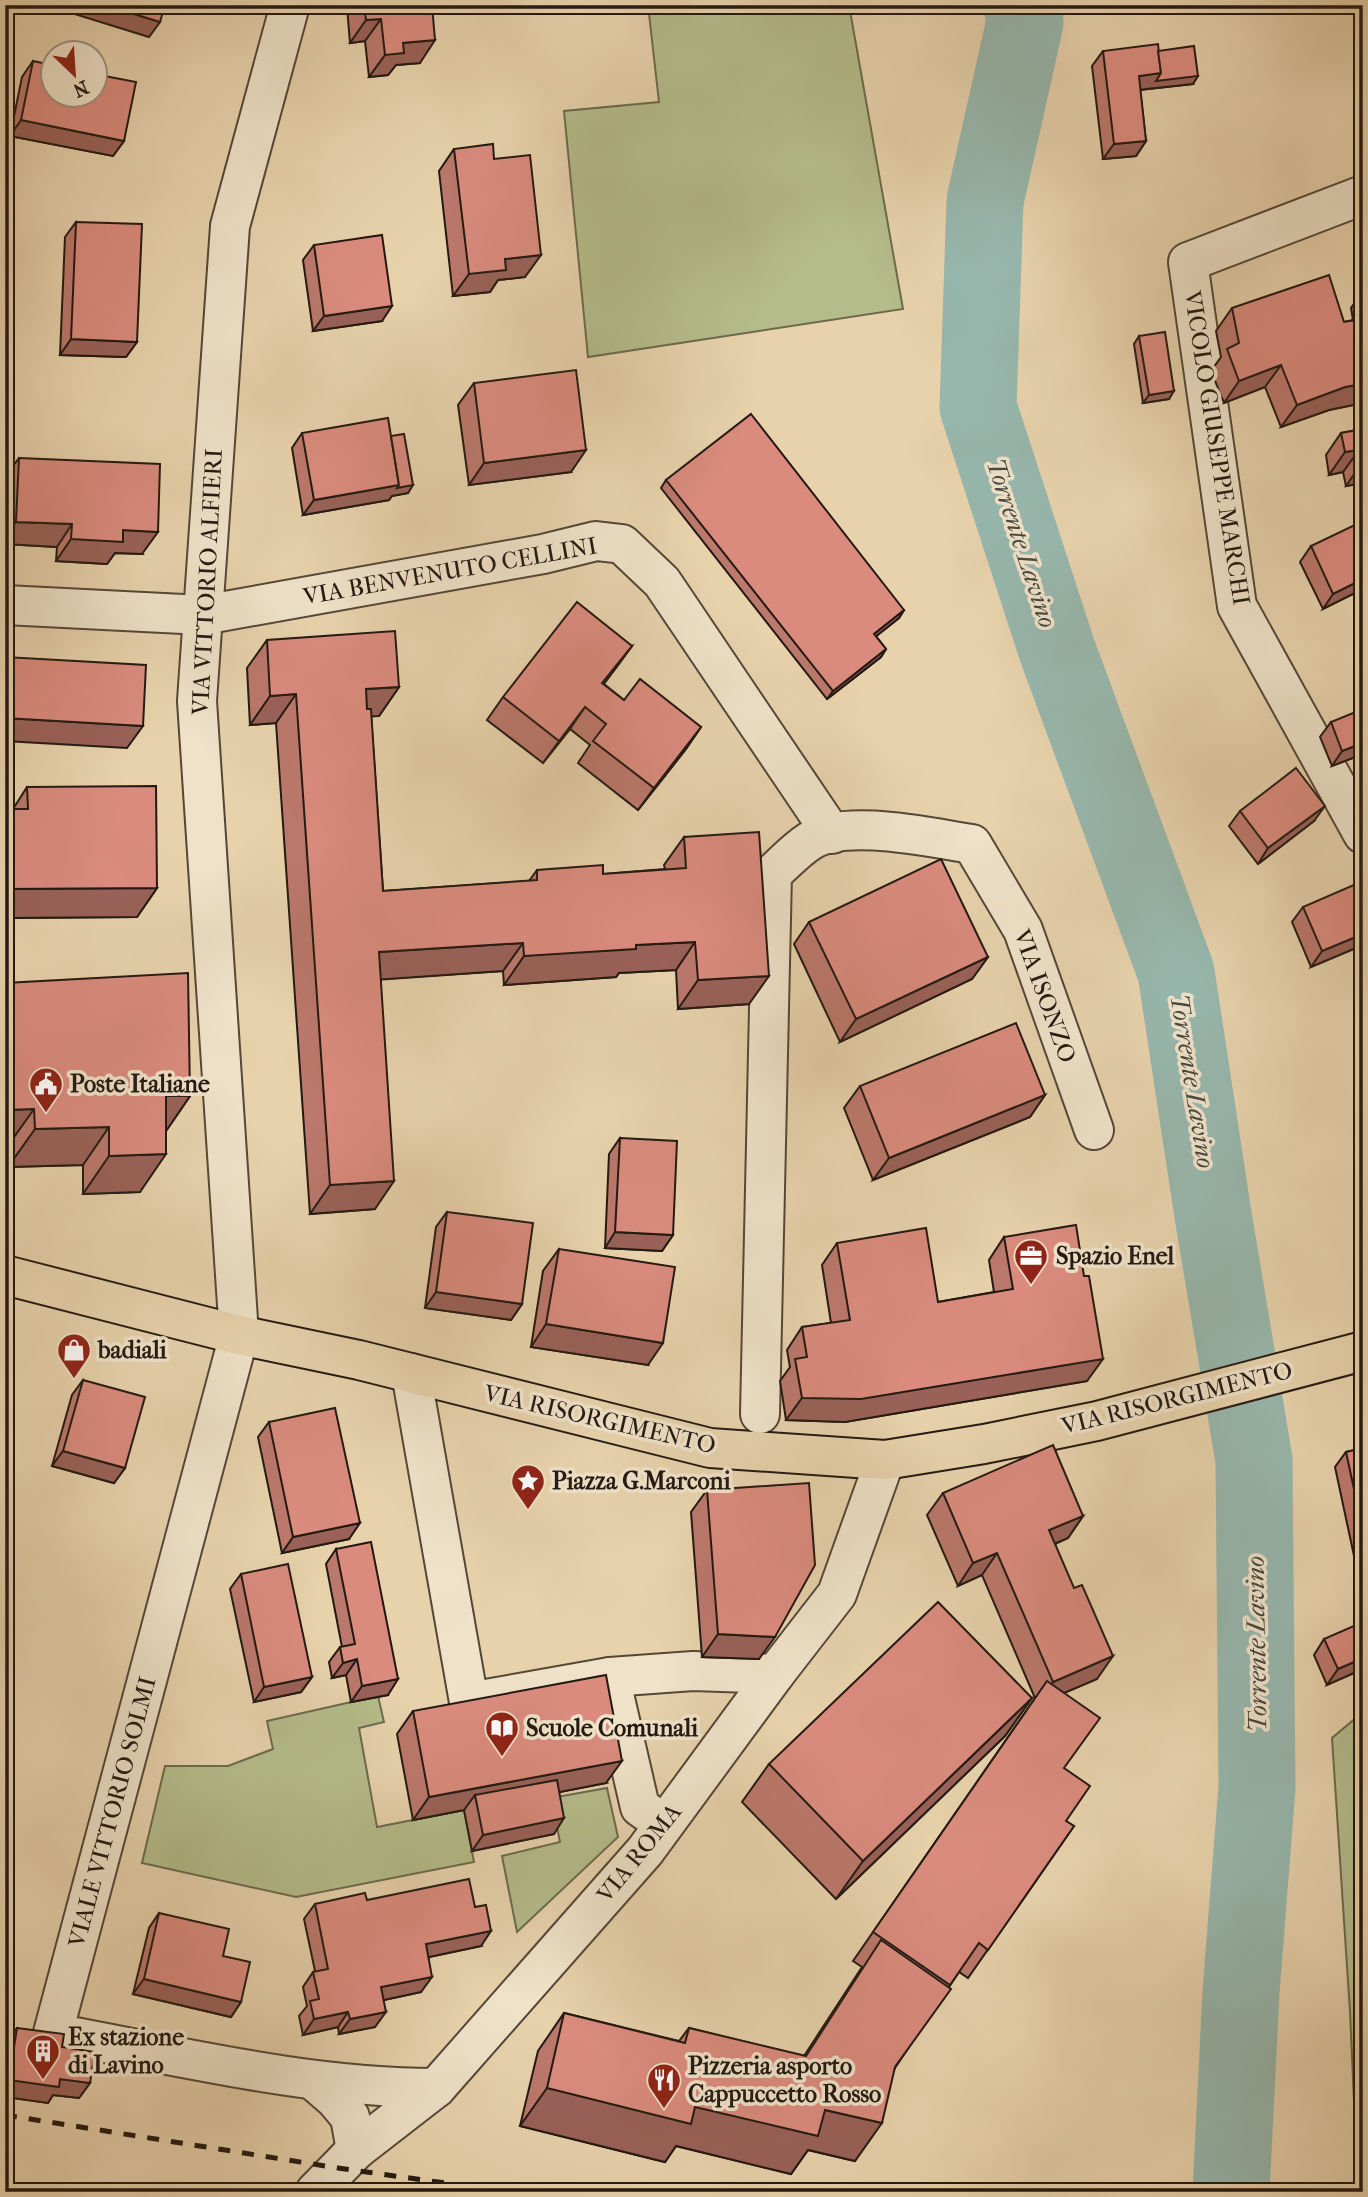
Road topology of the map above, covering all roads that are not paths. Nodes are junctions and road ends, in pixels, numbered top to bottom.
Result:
1 (290, 5) edge
2 (1363, 195) edge
3 (5, 605) edge
4 (203, 615) junction
5 (832, 834) junction
6 (1363, 834) edge
7 (1094, 1129) dead end
8 (5, 1275) edge
9 (239, 1335) junction
10 (1363, 1351) edge
11 (411, 1373) junction
12 (760, 1414) dead end
13 (885, 1460) junction
14 (775, 1674) junction
15 (611, 1677) junction
16 (664, 1824) junction
17 (313, 2080) junction
18 (436, 2088) junction
19 (356, 2150) junction
20 (315, 2192) edge

1 - 4 street, VIA VITTORIO ALFIERI
2 - 6 street, VICOLO GIUSEPPE MARCHI
3 - 4 street, VIA BENVENUTO CELLINI
4 - 5 street, VIA BENVENUTO CELLINI
4 - 9 street, VIA VITTORIO ALFIERI
5 - 7 street, VIA ISONZO
5 - 12 street
8 - 9 main road, VIA RISORGIMENTO
9 - 11 main road, VIA RISORGIMENTO
9 - 17 street, VIALE VITTORIO SOLMI
10 - 13 main road, VIA RISORGIMENTO
11 - 13 main road, VIA RISORGIMENTO
11 - 15 street
13 - 14 street, VIA ROMA
14 - 15 street
14 - 16 street, VIA ROMA
15 - 16 street
16 - 18 street, VIA ROMA
17 - 18 street, VIALE VITTORIO SOLMI
17 - 19 street
18 - 19 street, VIA ROMA
19 - 20 street, VIA ROMA

